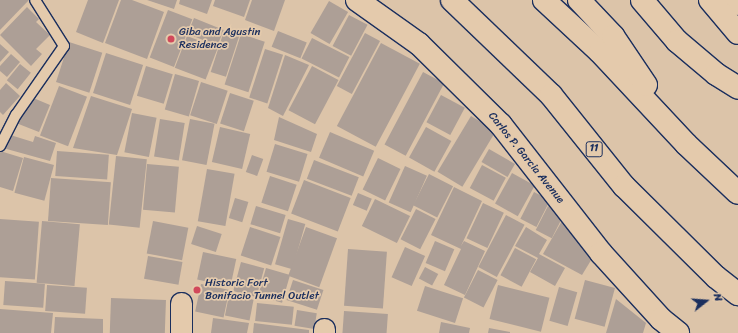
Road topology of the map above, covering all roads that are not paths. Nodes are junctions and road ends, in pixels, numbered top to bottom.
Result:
1 (35, 0) edge
2 (357, 0) edge
3 (452, 0) edge
4 (544, 0) edge
5 (579, 0) edge
6 (642, 0) edge
7 (710, 0) edge
8 (734, 0) edge
9 (738, 4) edge
10 (738, 33) edge
11 (738, 88) edge
12 (686, 144) junction
13 (0, 146) edge
14 (738, 193) edge
15 (738, 294) edge
16 (181, 303) dead end
17 (181, 333) edge
18 (678, 333) edge

1 - 13 lane
2 - 18 main road, Carlos P. Garcia Avenue
3 - 15 main road, 11
4 - 12 main road
5 - 12 main road
6 - 11 main road
7 - 10 main road
8 - 9 main road
12 - 14 main road
16 - 17 street

